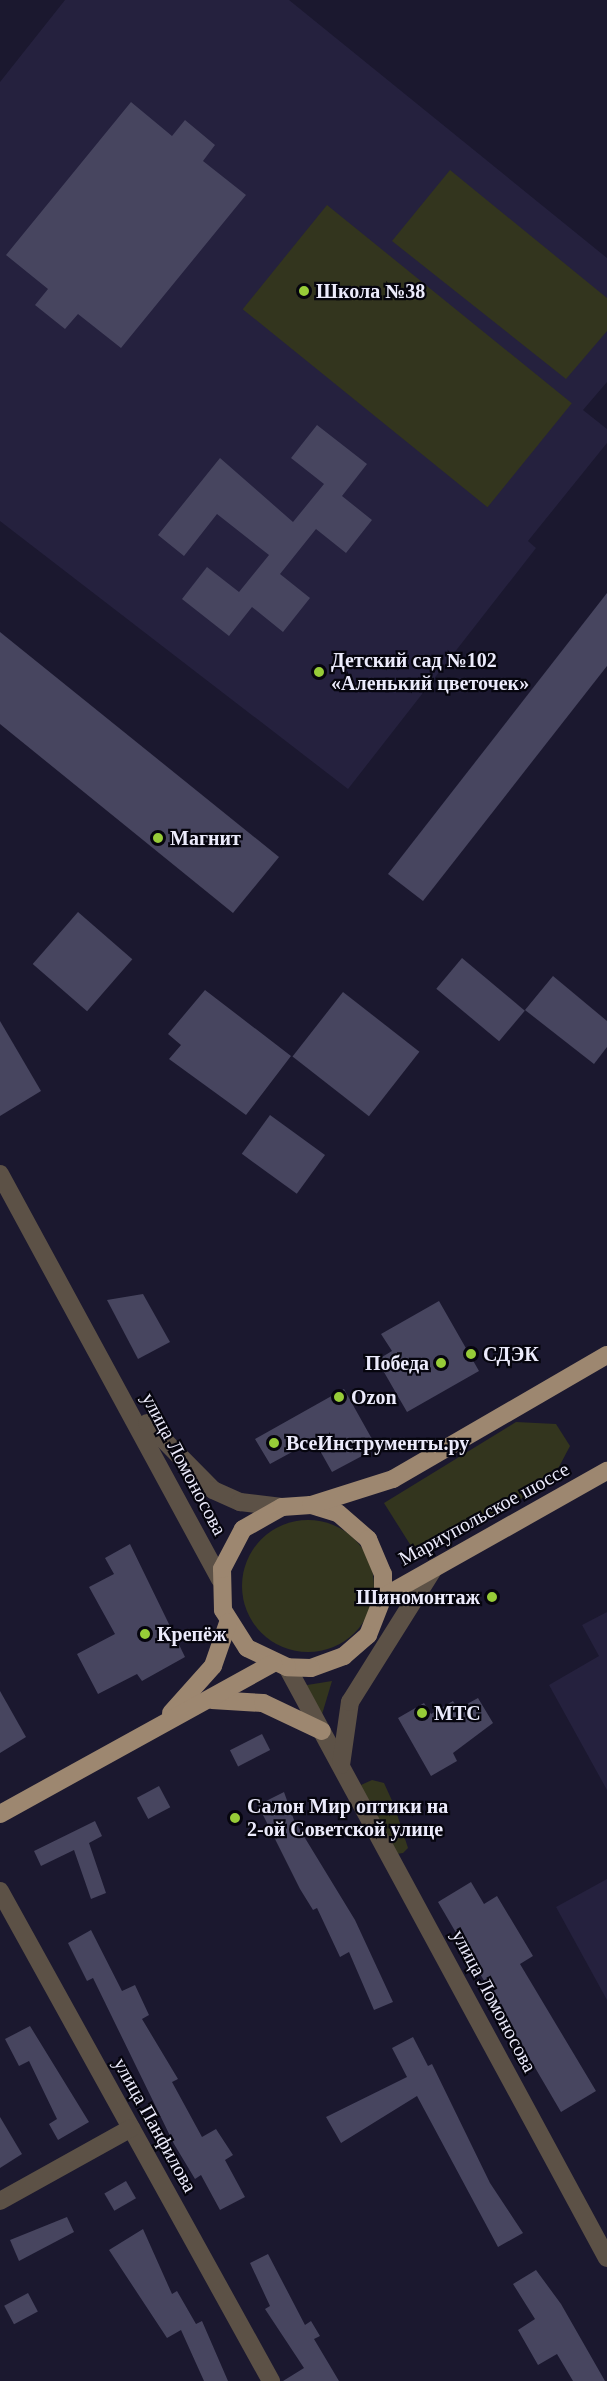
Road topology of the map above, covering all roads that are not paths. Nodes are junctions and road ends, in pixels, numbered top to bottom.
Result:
1 (0, 1174) edge
2 (607, 1355) edge
3 (108, 1369) junction
4 (607, 1471) edge
5 (311, 1505) junction
6 (282, 1507) junction
7 (434, 1568) junction
8 (220, 1579) junction
9 (383, 1597) junction
10 (228, 1623) junction
11 (280, 1665) junction
12 (210, 1700) junction
13 (322, 1731) junction
14 (117, 1754) junction
15 (341, 1765) junction
16 (0, 1814) edge
17 (0, 1891) edge
18 (131, 2128) junction
19 (0, 2201) edge
20 (607, 2258) edge
21 (271, 2381) edge

1 - 3 street, улица Ломоносова
2 - 5 main road
3 - 6 street, улица Ломоносова
3 - 8 street, улица Ломоносова
4 - 7 main road, Мариупольское шоссе
5 - 6 main road
5 - 9 main road
6 - 8 main road
7 - 9 main road, Мариупольское шоссе
7 - 15 street
8 - 10 main road
9 - 11 main road
10 - 11 main road
10 - 14 main road
11 - 12 main road
11 - 13 street, улица Ломоносова
12 - 13 main road
12 - 14 main road
13 - 15 street, улица Ломоносова
14 - 16 main road
15 - 20 street, улица Ломоносова
17 - 18 street, улица Панфилова
18 - 19 street
18 - 21 street, улица Панфилова

